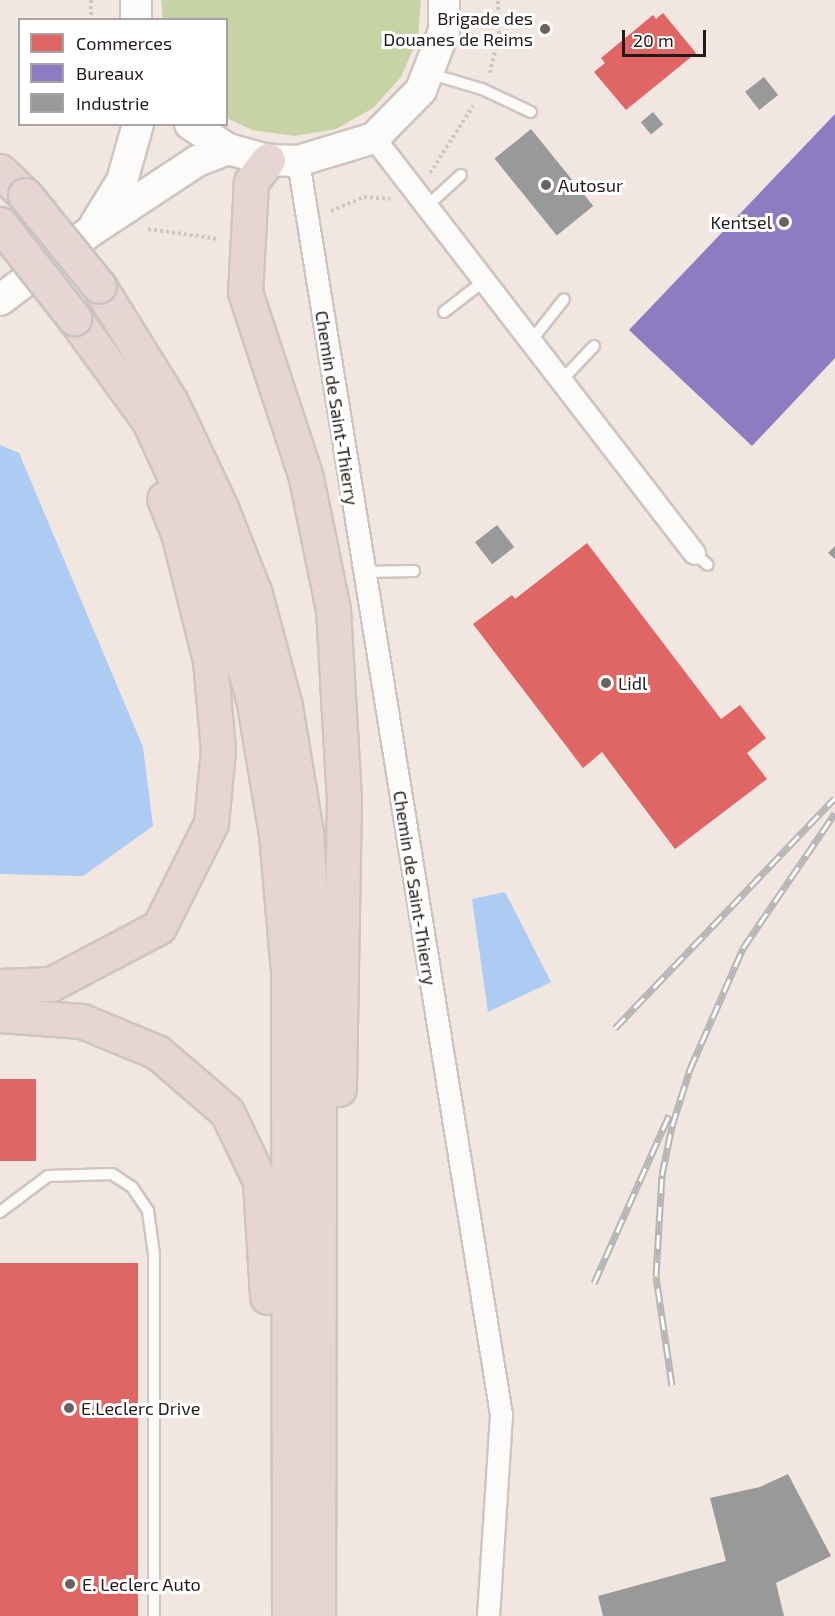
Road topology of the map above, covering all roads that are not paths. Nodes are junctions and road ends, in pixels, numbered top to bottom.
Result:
1 (136, 0) edge
2 (444, 0) edge
3 (136, 18) edge
4 (428, 73) junction
5 (531, 112) dead end
6 (137, 126) edge
7 (193, 126) edge
8 (374, 138) junction
9 (228, 149) junction
10 (283, 161) junction
11 (0, 171) edge
12 (461, 175) dead end
13 (427, 206) junction
14 (0, 224) edge
15 (90, 231) junction
16 (484, 281) junction
17 (564, 299) dead end
18 (0, 300) edge
19 (444, 312) dead end
20 (74, 318) junction
21 (531, 341) junction
22 (594, 346) dead end
23 (561, 381) junction
24 (701, 559) dead end
25 (414, 571) dead end
26 (364, 572) junction
27 (0, 986) edge
28 (0, 1015) edge
29 (0, 1212) edge
30 (318, 1414) junction
31 (154, 1616) edge
32 (273, 1616) edge
33 (289, 1616) edge
34 (318, 1616) edge
35 (488, 1616) edge

1 - 3 street
2 - 4 street
4 - 5 lane
4 - 8 street
6 - 15 street
7 - 9 street
8 - 10 street
8 - 13 street
9 - 10 street
9 - 15 street
10 - 26 street, Chemin de Saint-Thierry
10 - 30 highway
11 - 30 highway, bridge
12 - 13 lane
13 - 16 street
14 - 20 highway, bridge
15 - 18 street
16 - 19 lane
16 - 21 street
17 - 21 lane
20 - 27 highway
20 - 33 highway
21 - 23 street
22 - 23 lane
23 - 24 street
25 - 26 lane
26 - 35 street, Chemin de Saint-Thierry
28 - 32 highway
29 - 31 lane
30 - 34 highway

